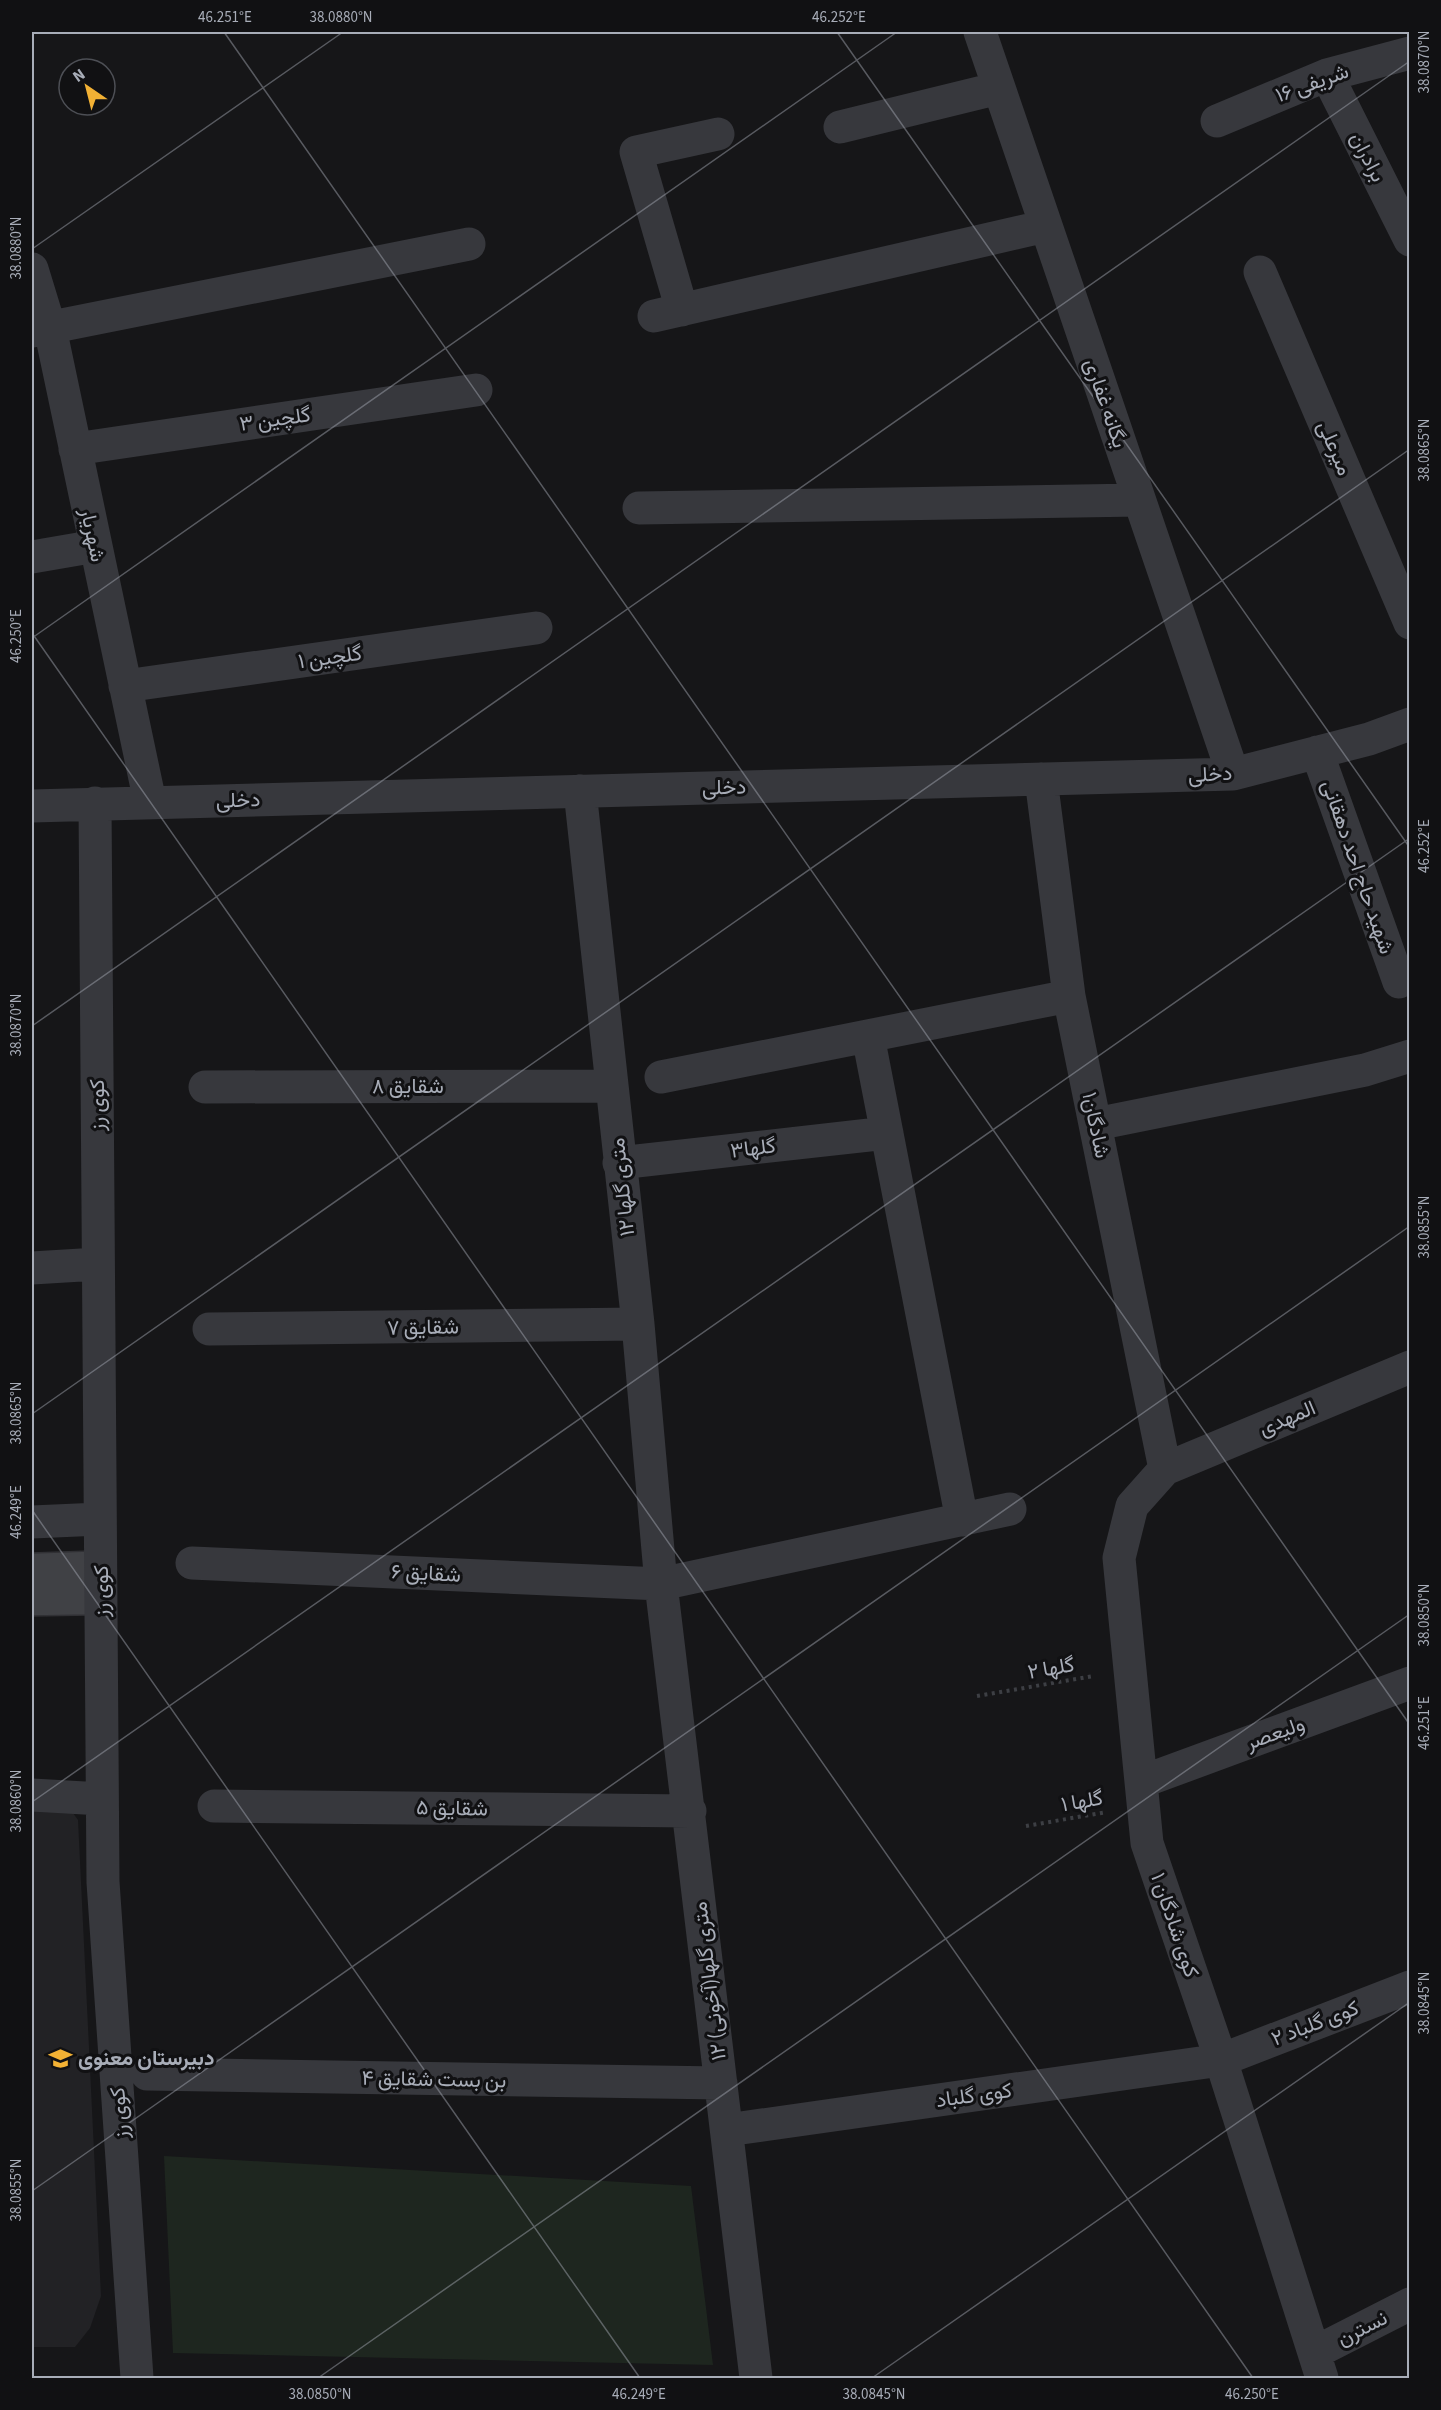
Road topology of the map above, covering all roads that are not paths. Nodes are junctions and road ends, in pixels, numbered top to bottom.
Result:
1 (980, 32) edge
2 (1410, 53) edge
3 (1327, 75) junction
4 (999, 88) junction
5 (1217, 121) dead end
6 (840, 127) dead end
7 (718, 134) dead end
8 (1046, 226) junction
9 (1410, 240) edge
10 (469, 244) dead end
11 (32, 269) edge
12 (1260, 272) dead end
13 (41, 330) edge
14 (476, 390) dead end
15 (75, 449) junction
16 (1139, 500) junction
17 (639, 508) dead end
18 (96, 546) junction
19 (32, 557) edge
20 (1410, 623) edge
21 (536, 628) dead end
22 (125, 686) junction
23 (1410, 724) edge
24 (1317, 752) junction
25 (1233, 774) junction
26 (1041, 779) junction
27 (580, 791) junction
28 (150, 802) junction
29 (94, 803) junction
30 (32, 806) edge
31 (1399, 982) dead end
32 (1069, 996) junction
33 (868, 1036) junction
34 (1410, 1056) edge
35 (661, 1077) dead end
36 (611, 1086) junction
37 (205, 1087) dead end
38 (1096, 1124) junction
39 (887, 1132) junction
40 (619, 1163) junction
41 (98, 1264) junction
42 (32, 1268) edge
43 (638, 1324) junction
44 (209, 1329) dead end
45 (1410, 1367) edge
46 (1165, 1469) junction
47 (1010, 1509) dead end
48 (100, 1519) junction
49 (962, 1520) junction
50 (32, 1522) edge
51 (192, 1563) dead end
52 (661, 1584) junction
53 (1410, 1683) edge
54 (1142, 1794) junction
55 (32, 1795) edge
56 (102, 1799) junction
57 (214, 1806) dead end
58 (690, 1811) junction
59 (1410, 1987) edge
60 (1221, 2060) junction
61 (147, 2074) dead end
62 (721, 2083) junction
63 (727, 2130) junction
64 (1410, 2304) edge
65 (1318, 2366) edge
66 (137, 2379) edge
67 (756, 2379) edge

1 - 4 street, یگانه غفاری
2 - 3 street, شریفی ۱۶
3 - 5 street, شریفی ۱۶
3 - 9 street, برادران
4 - 6 street
4 - 8 street, یگانه غفاری
7 - 8 street
8 - 16 street, یگانه غفاری
10 - 13 street
11 - 13 street, شهریار
12 - 20 street, میرعلی
13 - 15 street, شهریار
14 - 15 street, گلچین ۳
15 - 18 street, شهریار
16 - 17 street
16 - 25 street, یگانه غفاری
18 - 19 street
18 - 22 street, شهریار
21 - 22 street, گلچین ۱
22 - 28 street, شهریار
23 - 24 street, دخلی
24 - 25 street, دخلی
24 - 31 street, شهید حاج احد دهقانی
25 - 26 street, دخلی
26 - 27 street, دخلی
26 - 32 street, شادگان۱
27 - 28 street, دخلی
27 - 36 street, ۱۲ متری گلها
28 - 29 street, دخلی
29 - 30 street, دخلی
29 - 41 street, کوی رز
32 - 33 street
32 - 38 street, شادگان۱
33 - 35 street
33 - 39 street
34 - 38 street
36 - 37 street, شقایق ۸
36 - 40 street, ۱۲ متری گلها
38 - 46 street, شادگان۱
39 - 40 street, گلها۳
39 - 49 street
40 - 43 street, ۱۲ متری گلها
41 - 42 street
41 - 48 street, کوی رز
43 - 44 street, شقایق ۷
43 - 52 street, ۱۲ متری گلها
45 - 46 street, المهدی
46 - 54 street, کوی شادگان ۱
47 - 49 street, شقایق ۶
48 - 50 street
48 - 56 street, کوی رز
49 - 52 street, شقایق ۶
51 - 52 street, شقایق ۶
52 - 58 street, ۱۲ متری گلها(آخونی)
53 - 54 street, ولیعصر
54 - 60 street, کوی شادگان ۱
55 - 56 street
56 - 66 street, کوی رز
57 - 58 street, شقایق ۵
58 - 62 street, ۱۲ متری گلها(آخونی)
59 - 60 street, کوی گلباد ۲
60 - 63 street, کوی گلباد
60 - 65 street, کوی شادگان ۱
61 - 62 street, بن بست شقایق ۴
62 - 63 street, ۱۲ متری گلها(آخونی)
63 - 67 street, ۱۲ متری گلها(آخونی)
64 - 65 street, نسترن

